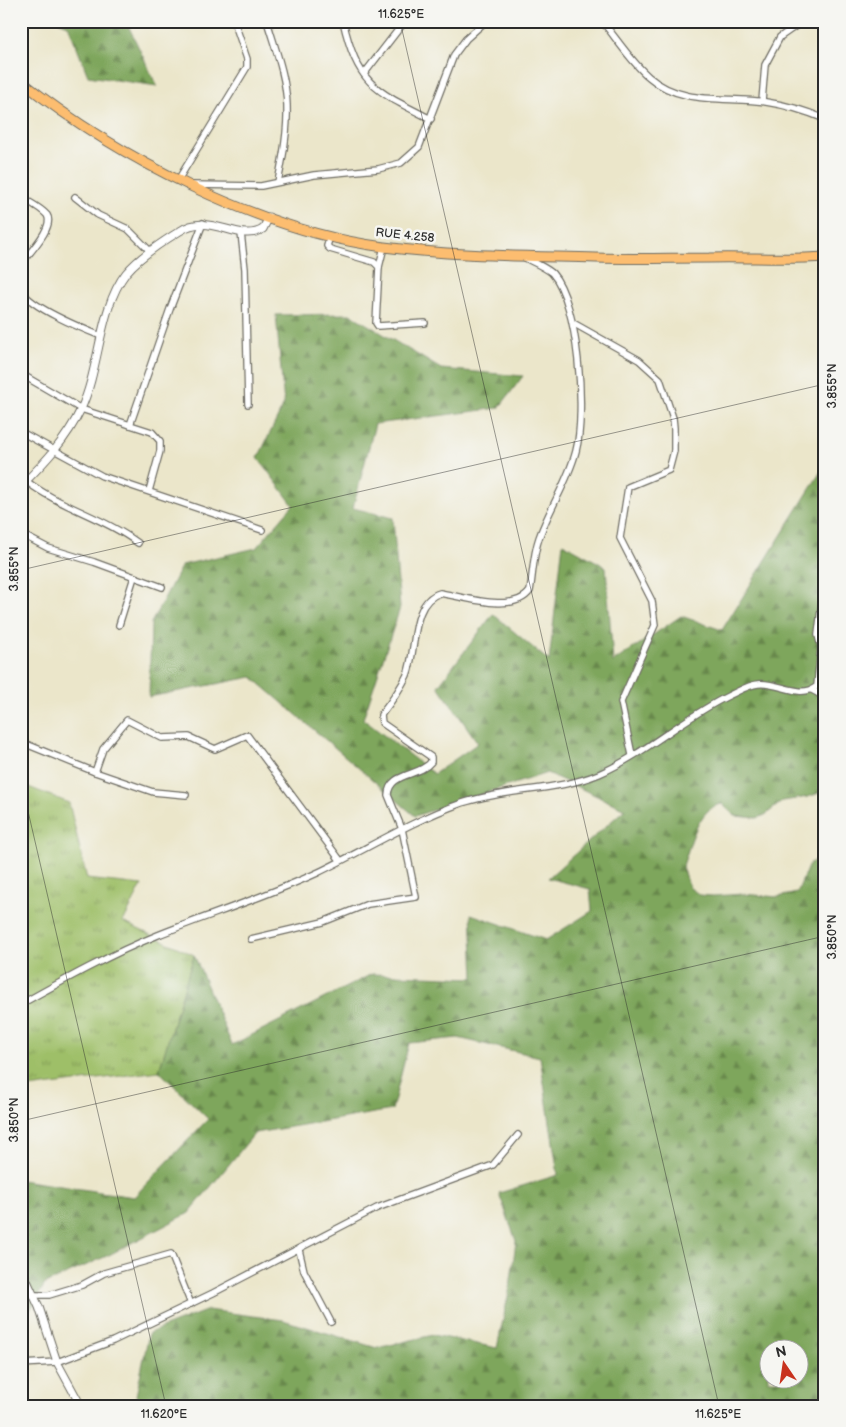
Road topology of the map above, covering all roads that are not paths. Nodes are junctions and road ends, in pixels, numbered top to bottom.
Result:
1 (234, 21) edge
2 (267, 21) edge
3 (343, 21) edge
4 (405, 21) edge
5 (486, 21) edge
6 (602, 21) edge
7 (803, 21) edge
8 (364, 74) junction
9 (21, 81) edge
10 (762, 101) junction
11 (431, 119) junction
12 (825, 119) edge
13 (178, 180) junction
14 (278, 182) junction
15 (189, 185) junction
16 (21, 197) edge
17 (75, 197) dead end
18 (269, 217) junction
19 (203, 223) junction
20 (241, 233) junction
21 (330, 236) junction
22 (384, 247) junction
23 (150, 251) junction
24 (521, 256) junction
25 (825, 257) edge
26 (21, 264) edge
27 (379, 267) junction
28 (21, 290) edge
29 (425, 323) dead end
30 (573, 323) junction
31 (101, 336) junction
32 (21, 374) edge
33 (248, 404) dead end
34 (81, 409) junction
35 (130, 425) junction
36 (21, 432) edge
37 (55, 451) junction
38 (24, 483) edge
39 (149, 491) junction
40 (262, 530) dead end
41 (21, 534) edge
42 (138, 543) dead end
43 (825, 576) edge
44 (134, 577) junction
45 (162, 587) dead end
46 (119, 625) dead end
47 (812, 690) junction
48 (825, 697) edge
49 (21, 742) edge
50 (632, 755) junction
51 (95, 772) junction
52 (186, 795) dead end
53 (402, 829) junction
54 (340, 860) junction
55 (251, 939) dead end
56 (21, 1004) edge
57 (518, 1135) dead end
58 (299, 1250) junction
59 (21, 1268) edge
60 (35, 1296) junction
61 (191, 1304) junction
62 (331, 1322) dead end
63 (57, 1362) junction
64 (21, 1364) edge
65 (82, 1406) edge

1 - 13 street
2 - 14 street
3 - 8 street
4 - 8 street
5 - 11 street
6 - 10 street
7 - 10 street
8 - 11 street
9 - 13 highway, RUE 4.258
10 - 12 street
11 - 14 street
13 - 15 highway, RUE 4.258
14 - 15 street
15 - 18 highway, RUE 4.258
16 - 26 street
17 - 23 street
18 - 20 street
18 - 21 highway, RUE 4.258
19 - 20 street
19 - 23 street
19 - 35 street
20 - 33 street
21 - 22 highway, RUE 4.258
21 - 27 street
22 - 24 highway, RUE 4.258
22 - 27 street
23 - 31 street
24 - 25 highway, RUE 4.258
24 - 30 street
27 - 29 street
28 - 31 street
30 - 50 street
30 - 53 street
31 - 34 street
32 - 34 street
34 - 35 street
34 - 37 street
35 - 39 street
36 - 37 street
37 - 38 street
37 - 39 street
38 - 42 street
39 - 40 street
41 - 44 street
43 - 47 street
44 - 45 street
44 - 46 street
47 - 48 street
47 - 50 street
49 - 51 street
50 - 53 street
51 - 52 street
51 - 54 street
53 - 54 street
53 - 55 street
54 - 56 street
57 - 58 street
58 - 61 street
58 - 62 street
59 - 60 street
60 - 61 street
60 - 63 street
61 - 63 street
63 - 64 street
63 - 65 street

